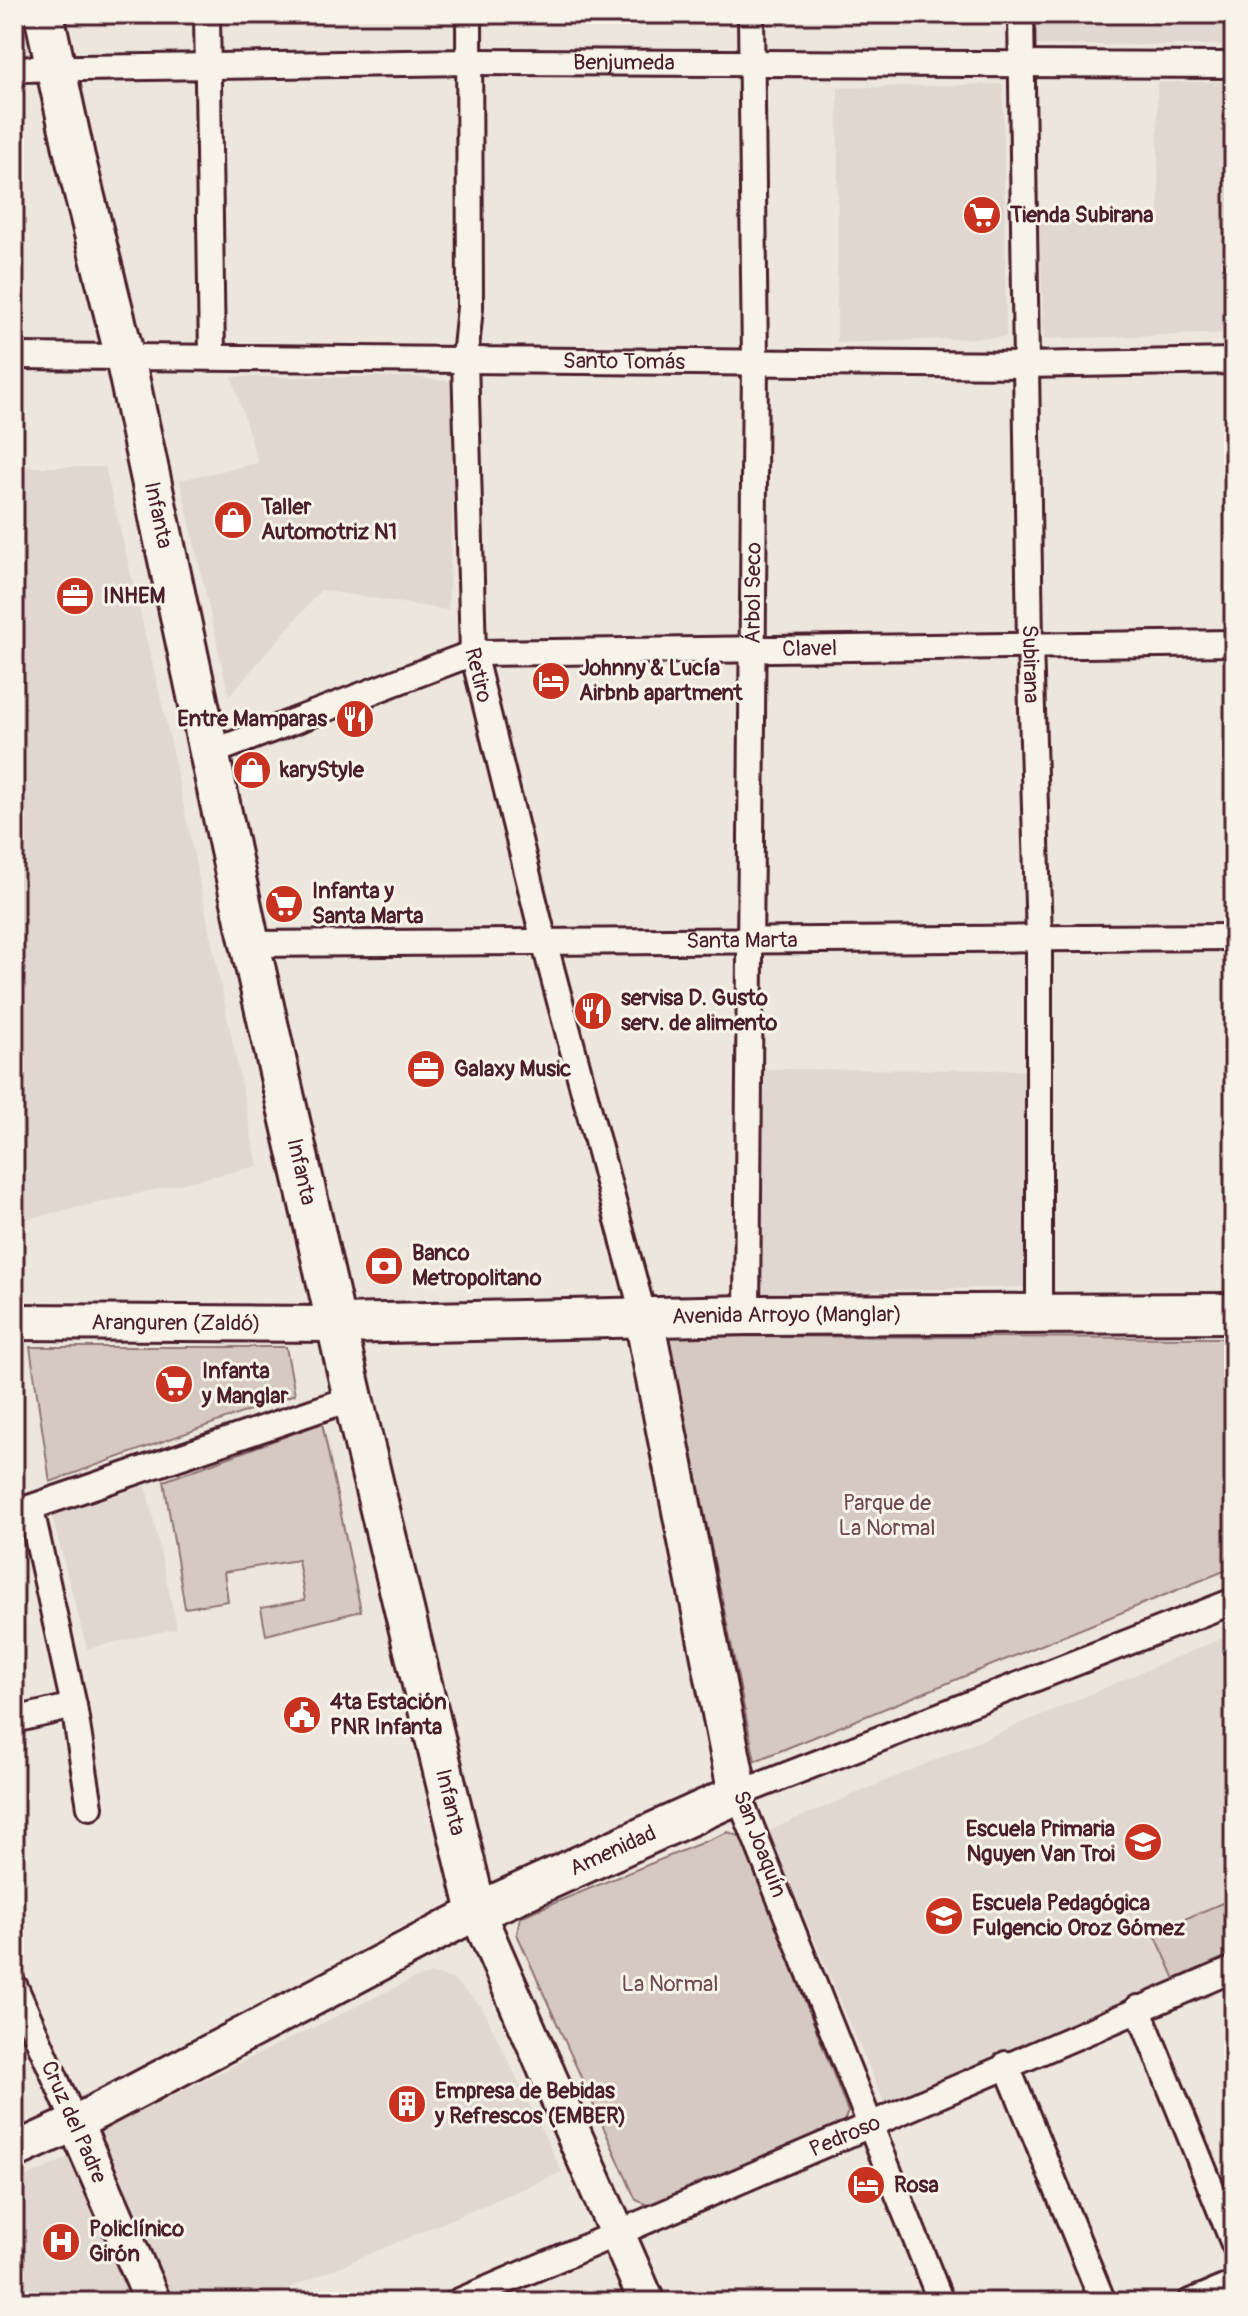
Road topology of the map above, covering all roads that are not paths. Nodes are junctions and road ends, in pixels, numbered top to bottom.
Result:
1 (44, 14) edge
2 (207, 14) edge
3 (469, 14) edge
4 (751, 14) edge
5 (1021, 14) edge
6 (469, 62) junction
7 (1023, 64) junction
8 (752, 65) junction
9 (1234, 65) edge
10 (207, 67) junction
11 (56, 68) junction
12 (14, 69) edge
13 (14, 356) edge
14 (212, 356) junction
15 (125, 358) junction
16 (465, 359) junction
17 (1234, 361) edge
18 (755, 362) junction
19 (1025, 365) junction
20 (1234, 643) edge
21 (1030, 645) junction
22 (751, 649) junction
23 (473, 653) junction
24 (210, 753) junction
25 (1234, 937) edge
26 (1039, 938) junction
27 (751, 940) junction
28 (544, 941) junction
29 (250, 944) junction
30 (1039, 1312) junction
31 (1234, 1313) edge
32 (747, 1315) junction
33 (644, 1318) junction
34 (14, 1322) edge
35 (339, 1324) junction
36 (353, 1398) junction
37 (23, 1511) edge
38 (1234, 1601) edge
39 (74, 1706) junction
40 (14, 1720) edge
41 (738, 1794) junction
42 (90, 1807) dead end
43 (477, 1912) junction
44 (1234, 1969) edge
45 (15, 1987) edge
46 (1138, 2008) junction
47 (1006, 2064) junction
48 (870, 2122) junction
49 (75, 2123) junction
50 (14, 2151) edge
51 (618, 2233) junction
52 (1234, 2244) edge
53 (1234, 2284) edge
54 (153, 2302) edge
55 (457, 2302) edge
56 (647, 2302) edge
57 (941, 2302) edge
58 (1103, 2302) edge
59 (1190, 2302) edge

1 - 11 main road, Infanta
2 - 10 street
3 - 6 street, Retiro
4 - 8 street, Árbol Seco
5 - 7 street, Subirana
6 - 8 street, Benjumeda
6 - 10 street, Benjumeda
6 - 16 street, Retiro
7 - 8 street, Benjumeda
7 - 9 street, Benjumeda
7 - 19 street, Subirana
8 - 18 street, Árbol Seco
10 - 11 street, Benjumeda
10 - 14 street
11 - 12 street, Benjumeda
11 - 15 main road, Infanta
13 - 15 street, Santo Tomás
14 - 15 street, Santo Tomás
14 - 16 street, Santo Tomás
15 - 24 main road, Infanta
16 - 18 street, Santo Tomás
16 - 23 street, Retiro
17 - 19 street, Santo Tomás
18 - 19 street, Santo Tomás
18 - 22 street, Árbol Seco
19 - 21 street, Subirana
20 - 21 street, Clavel
21 - 22 street, Clavel
21 - 26 street, Subirana
22 - 23 street, Clavel
22 - 27 street, Árbol Seco
23 - 24 street, Clavel
23 - 28 street, Retiro
24 - 29 main road, Infanta
25 - 26 street, Santa Marta
26 - 27 street, Santa Marta
26 - 30 street, Subirana
27 - 28 street, Santa Marta
27 - 32 street, Árbol Seco
28 - 29 street, Santa Marta
28 - 33 street, Retiro
29 - 35 main road, Infanta
30 - 31 main road, Avenida Arroyo (Manglar)
30 - 32 main road, Avenida Arroyo (Manglar)
32 - 33 main road, Avenida Arroyo (Manglar)
33 - 35 main road, Avenida Arroyo (Manglar)
33 - 41 main road, San Joaquín
34 - 35 main road, Aranguren (Zaldó)
35 - 36 main road, Infanta
36 - 37 street
36 - 43 main road, Infanta
37 - 39 street
38 - 41 street, Amenidad
39 - 40 street
39 - 42 street
41 - 43 main road, Amenidad
41 - 48 street, San Joaquín
43 - 49 main road, Amenidad
43 - 51 main road, Infanta
44 - 46 street, Pedroso
45 - 49 street, Cruz del Padre
46 - 47 street, Pedroso
46 - 52 street
47 - 48 street, Pedroso
47 - 58 street
48 - 51 street, Pedroso
48 - 57 street, San Joaquín
49 - 50 main road, Amenidad
49 - 54 main road, Cruz del Padre
51 - 55 street, Pedroso
51 - 56 main road, Infanta
53 - 59 street

